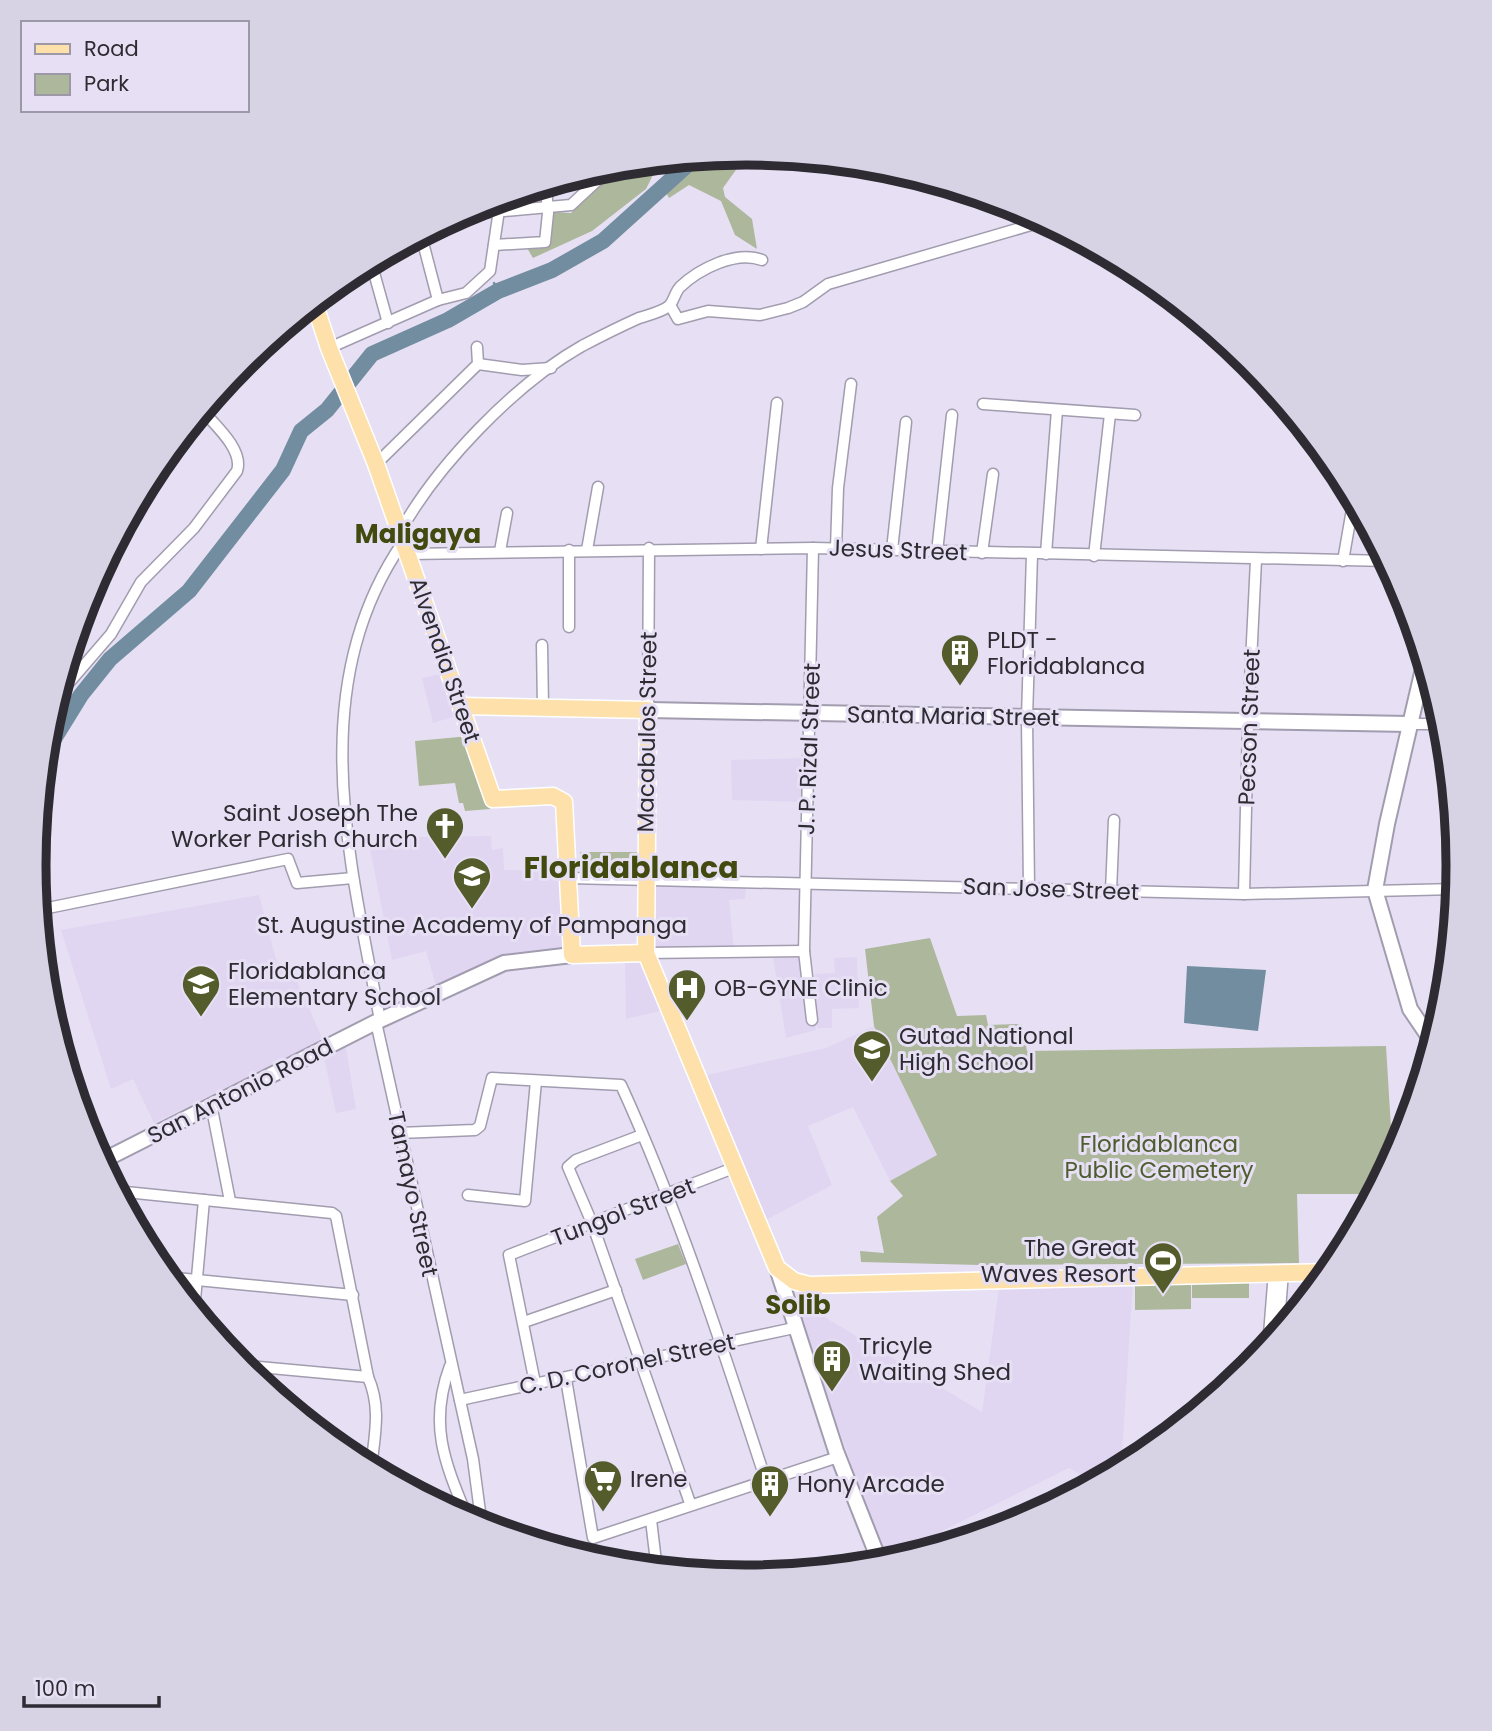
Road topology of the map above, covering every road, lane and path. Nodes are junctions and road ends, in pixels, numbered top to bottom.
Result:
1 (596, 181) edge
2 (546, 194) edge
3 (505, 208) edge
4 (547, 209) junction
5 (498, 211) edge
6 (1030, 225) edge
7 (423, 244) edge
8 (494, 245) junction
9 (762, 260) dead end
10 (374, 273) edge
11 (438, 300) junction
12 (670, 305) junction
13 (317, 312) edge
14 (388, 323) junction
15 (477, 347) dead end
16 (331, 353) junction
17 (478, 364) junction
18 (551, 368) junction
19 (851, 384) dead end
20 (777, 403) dead end
21 (983, 404) dead end
22 (1057, 410) junction
23 (1110, 414) junction
24 (952, 415) dead end
25 (1135, 415) dead end
26 (208, 417) edge
27 (906, 422) dead end
28 (376, 464) junction
29 (992, 474) dead end
30 (598, 486) dead end
31 (507, 513) dead end
32 (1351, 513) edge
33 (400, 534) junction
34 (649, 548) junction
35 (813, 548) junction
36 (761, 549) junction
37 (836, 549) junction
38 (569, 550) junction
39 (587, 550) junction
40 (892, 550) junction
41 (499, 551) junction
42 (937, 552) junction
43 (982, 553) junction
44 (1031, 554) junction
45 (1046, 554) junction
46 (1094, 556) junction
47 (1256, 560) junction
48 (1343, 561) junction
49 (1376, 561) edge
50 (569, 627) dead end
51 (542, 645) dead end
52 (1421, 677) edge
53 (70, 682) edge
54 (462, 706) junction
55 (543, 708) junction
56 (648, 710) junction
57 (810, 713) junction
58 (1027, 718) junction
59 (1248, 723) junction
60 (1409, 724) junction
61 (1432, 724) edge
62 (1114, 820) dead end
63 (353, 878) junction
64 (568, 878) junction
65 (645, 878) junction
66 (805, 882) junction
67 (1029, 888) junction
68 (1445, 889) edge
69 (1376, 890) junction
70 (1111, 891) junction
71 (1244, 894) junction
72 (47, 908) edge
73 (804, 951) junction
74 (646, 953) junction
75 (572, 955) junction
76 (812, 1020) dead end
77 (378, 1021) junction
78 (1426, 1033) edge
79 (536, 1081) junction
80 (211, 1104) junction
81 (399, 1133) junction
82 (642, 1135) junction
83 (110, 1157) edge
84 (736, 1167) junction
85 (127, 1192) edge
86 (468, 1195) dead end
87 (668, 1196) junction
88 (204, 1200) junction
89 (230, 1201) junction
90 (592, 1223) junction
91 (778, 1268) junction
92 (1279, 1272) junction
93 (1316, 1272) edge
94 (180, 1278) edge
95 (197, 1280) junction
96 (616, 1290) junction
97 (352, 1295) junction
98 (195, 1298) edge
99 (1278, 1321) edge
100 (524, 1322) junction
101 (794, 1328) junction
102 (1271, 1330) edge
103 (721, 1344) junction
104 (641, 1361) junction
105 (450, 1366) junction
106 (257, 1367) edge
107 (368, 1377) junction
108 (566, 1379) junction
109 (535, 1383) junction
110 (460, 1400) junction
111 (372, 1457) edge
112 (838, 1457) junction
113 (765, 1478) junction
114 (690, 1503) junction
115 (463, 1506) edge
116 (480, 1514) edge
117 (651, 1520) junction
118 (877, 1554) edge
119 (656, 1560) edge

1 - 4 street
2 - 4 street
3 - 4 street
4 - 8 street
5 - 8 street
6 - 12 street
7 - 11 street
8 - 11 street
9 - 12 street
10 - 14 street
11 - 14 street
12 - 18 street, Tamayo Street
13 - 16 main road, Alvendia Street
14 - 16 street
15 - 17 street
16 - 28 main road, Alvendia Street
17 - 18 street
17 - 28 street
18 - 33 street, Tamayo Street
19 - 37 street
20 - 36 street
21 - 22 street
22 - 23 street
22 - 45 street
23 - 25 street
23 - 46 street
24 - 42 street
26 - 53 street
27 - 40 street
28 - 33 main road, Alvendia Street
29 - 43 street
30 - 39 street
31 - 41 street
32 - 48 street
33 - 41 street, Jesus Street
33 - 54 main road, Alvendia Street
33 - 63 street, Tamayo Street
34 - 36 street, Jesus Street
34 - 39 street, Jesus Street
34 - 56 street, Macabulos Street
35 - 36 street, Jesus Street
35 - 37 street, Jesus Street
35 - 57 street, J. P. Rizal Street
37 - 40 street, Jesus Street
38 - 39 street, Jesus Street
38 - 41 street, Jesus Street
38 - 50 street
40 - 42 street, Jesus Street
42 - 43 street, Jesus Street
43 - 44 street, Jesus Street
44 - 45 street, Jesus Street
44 - 58 street
45 - 46 street, Jesus Street
46 - 47 street, Jesus Street
47 - 48 street, Jesus Street
47 - 59 street, Pecson Street
48 - 49 street, Jesus Street
51 - 55 street
52 - 60 street
54 - 55 main road, Santa Maria Street
54 - 64 main road, Alvendia Street
55 - 56 main road, Santa Maria Street
56 - 57 street, Santa Maria Street
56 - 65 main road, Macabulos Street
57 - 58 street, Santa Maria Street
57 - 66 street, J. P. Rizal Street
58 - 59 street, Santa Maria Street
58 - 67 street
59 - 60 street, Santa Maria Street
59 - 71 street, Pecson Street
60 - 61 street, Santa Maria Street
60 - 69 street
62 - 70 street
63 - 72 street
63 - 77 street, Tamayo Street
64 - 65 street, San Jose Street
64 - 75 main road
65 - 66 street, San Jose Street
65 - 74 main road, Macabulos Street
66 - 67 street, San Jose Street
66 - 73 street, J. P. Rizal Street
67 - 70 street, San Jose Street
68 - 69 street, San Jose Street
69 - 71 street, San Jose Street
69 - 78 street
70 - 71 street, San Jose Street
73 - 74 street
73 - 76 street, J. P. Rizal Street
74 - 75 main road
74 - 84 main road, Macabulos Street
75 - 77 street, San Antonio Road
77 - 80 street, San Antonio Road
77 - 81 street, Tamayo Street
79 - 81 street
79 - 82 street
79 - 86 street
80 - 83 street, San Antonio Road
80 - 89 street
81 - 105 street, Tamayo Street
82 - 87 street
82 - 90 street
84 - 87 street, Tungol Street
84 - 91 main road, Macabulos Street
85 - 88 street
87 - 90 street, Tungol Street
87 - 103 street
88 - 89 street
88 - 95 street
89 - 97 street
90 - 96 street
90 - 100 street, Tungol Street
91 - 92 main road
91 - 101 street
92 - 93 main road
92 - 99 street
92 - 102 street
94 - 95 street
95 - 97 street
95 - 98 street
96 - 100 street
96 - 104 street
97 - 107 street
100 - 109 street
101 - 103 street, C. D. Coronel Street
101 - 112 street
103 - 104 street, C. D. Coronel Street
103 - 113 street
104 - 108 street, C. D. Coronel Street
104 - 114 street
105 - 110 street, Tamayo Street
105 - 115 street
106 - 107 street
107 - 111 street
108 - 109 street, C. D. Coronel Street
108 - 117 street
109 - 110 street, C. D. Coronel Street
110 - 116 street, Tamayo Street
112 - 113 street
112 - 118 street
113 - 114 street
114 - 117 street
117 - 119 street

